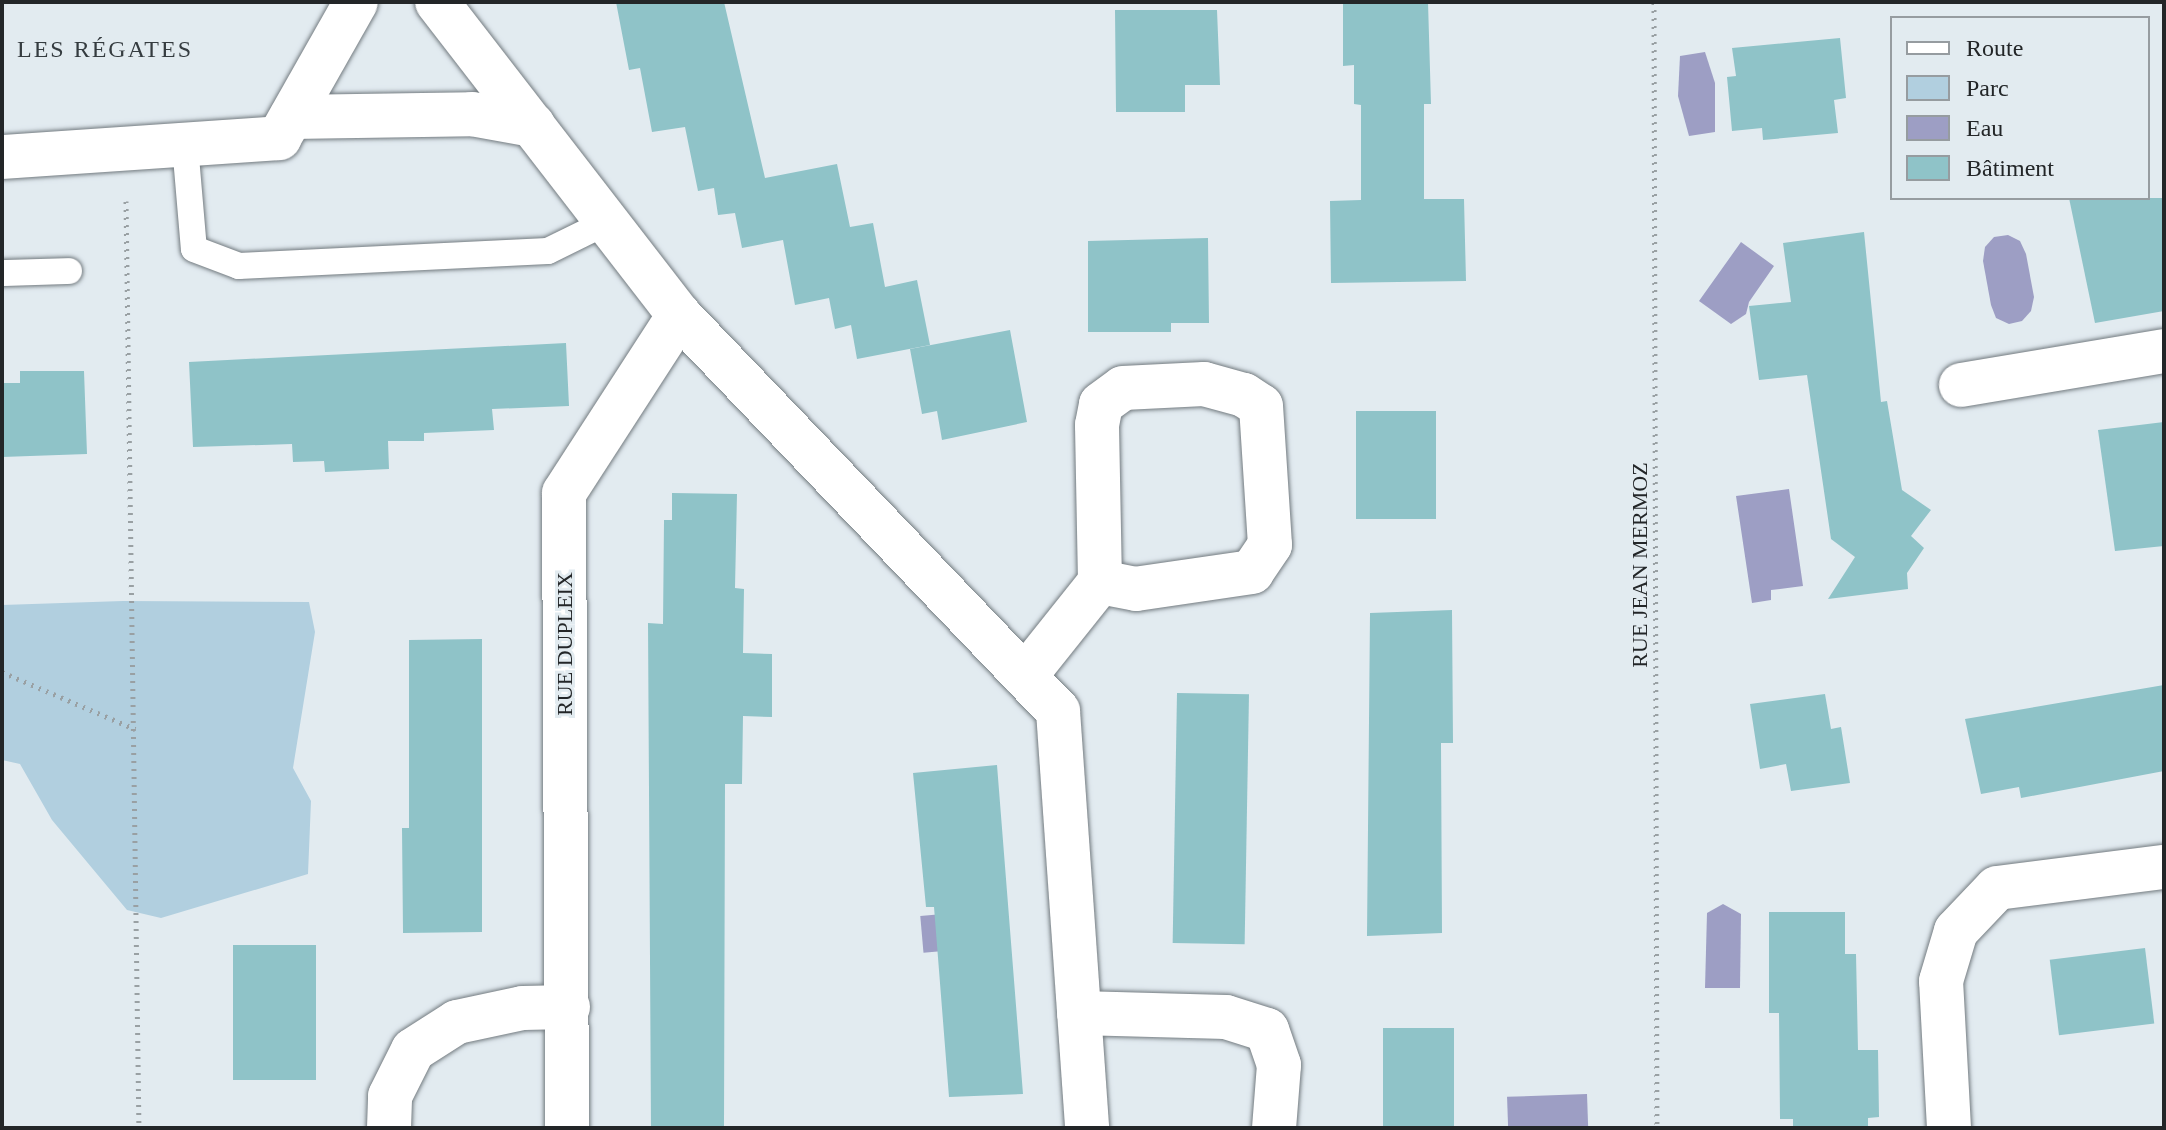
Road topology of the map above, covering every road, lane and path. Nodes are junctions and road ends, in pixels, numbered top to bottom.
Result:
1 (356, 2) edge
2 (437, 2) edge
3 (1654, 2) edge
4 (291, 117) junction
5 (533, 125) junction
6 (185, 145) junction
7 (125, 148) junction
8 (2, 157) edge
9 (607, 222) junction
10 (69, 271) dead end
11 (2, 273) edge
12 (679, 315) junction
13 (2164, 351) edge
14 (1961, 385) dead end
15 (1100, 582) junction
16 (2, 672) edge
17 (1025, 676) junction
18 (135, 729) junction
19 (2164, 867) edge
20 (568, 1007) junction
21 (1079, 1013) junction
22 (139, 1128) edge
23 (389, 1128) edge
24 (567, 1128) edge
25 (1087, 1128) edge
26 (1274, 1128) edge
27 (1657, 1128) edge
28 (1949, 1128) edge

1 - 4 street
2 - 5 street
3 - 27 path, RUE JEAN MERMOZ
4 - 5 street
4 - 6 street
5 - 9 street
6 - 7 street
6 - 9 lane
7 - 8 street
7 - 18 path
9 - 12 street
10 - 11 lane
12 - 17 street
12 - 20 street, RUE DUPLEIX
13 - 14 street
15 - 15 street
15 - 17 street
16 - 18 path
17 - 21 street
18 - 22 path
19 - 28 street
20 - 23 street
20 - 24 street, RUE DUPLEIX
21 - 25 street
21 - 26 street

